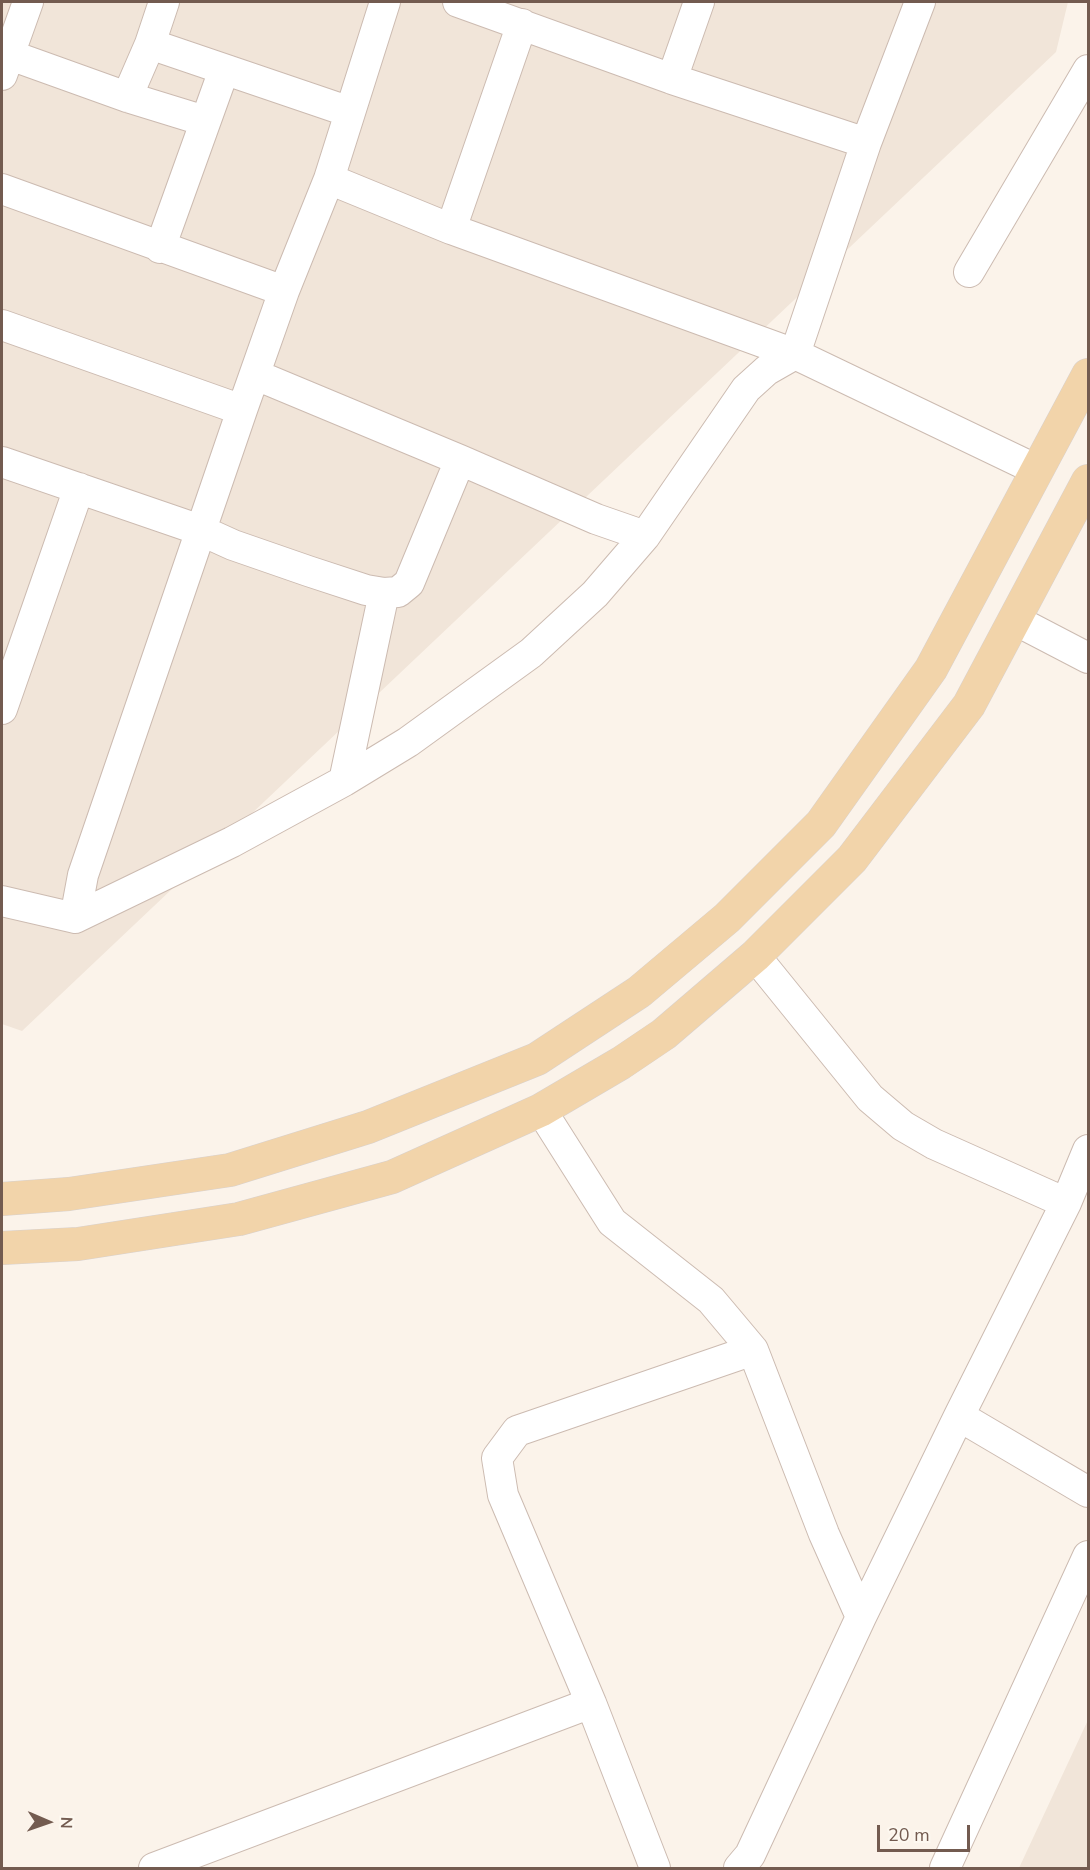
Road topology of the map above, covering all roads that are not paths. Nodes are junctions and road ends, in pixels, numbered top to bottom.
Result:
1 (26, 2) edge
2 (164, 2) edge
3 (385, 2) edge
4 (699, 2) edge
5 (920, 2) edge
6 (466, 3) edge
7 (522, 24) junction
8 (150, 44) junction
9 (5, 65) edge
10 (224, 70) junction
11 (1089, 70) edge
12 (672, 79) junction
13 (127, 97) junction
14 (351, 112) junction
15 (205, 121) junction
16 (866, 143) junction
17 (329, 178) junction
18 (2, 189) edge
19 (451, 229) junction
20 (160, 248) junction
21 (969, 272) dead end
22 (284, 291) junction
23 (2, 325) edge
24 (795, 354) junction
25 (256, 375) junction
26 (1089, 375) edge
27 (242, 410) junction
28 (460, 460) junction
29 (2, 462) edge
30 (1037, 470) junction
31 (1089, 481) edge
32 (79, 488) junction
33 (200, 530) junction
34 (645, 536) junction
35 (384, 593) junction
36 (1015, 620) junction
37 (1089, 658) edge
38 (2, 709) edge
39 (854, 777) junction
40 (344, 781) junction
41 (890, 807) junction
42 (2, 902) edge
43 (75, 918) junction
44 (754, 956) junction
45 (541, 1110) junction
46 (1089, 1150) edge
47 (69, 1194) junction
48 (2, 1199) edge
49 (1066, 1203) junction
50 (78, 1244) junction
51 (2, 1248) edge
52 (753, 1350) junction
53 (959, 1416) junction
54 (1089, 1492) edge
55 (1089, 1556) edge
56 (861, 1617) junction
57 (591, 1703) junction
58 (154, 1869) edge
59 (655, 1869) edge
60 (739, 1869) edge
61 (945, 1869) edge

1 - 9 street
2 - 8 street
3 - 14 street
4 - 12 street
5 - 16 street
6 - 7 street
7 - 12 street
7 - 19 street
8 - 10 street
8 - 13 street
9 - 13 street
10 - 14 street
10 - 15 street
11 - 21 street
12 - 16 street
13 - 15 street
14 - 17 street
15 - 20 street
16 - 24 street
17 - 19 street
17 - 22 street
18 - 20 street
19 - 24 street
20 - 22 street
22 - 25 street
23 - 27 street
24 - 30 street
24 - 34 street
25 - 27 street
25 - 28 street
26 - 30 main road
27 - 33 street
28 - 34 street
28 - 35 street
29 - 32 street
30 - 39 main road
31 - 36 main road
32 - 33 street
32 - 38 street
33 - 35 street
33 - 43 street
34 - 40 street
35 - 40 street
36 - 37 street
36 - 41 main road
39 - 41 main road
39 - 47 main road
40 - 43 street
41 - 44 main road
42 - 43 street
44 - 45 main road
44 - 49 street
45 - 50 main road
45 - 52 street
46 - 49 street
47 - 48 main road
47 - 50 main road
49 - 53 street
50 - 51 main road
52 - 56 street
52 - 57 street
53 - 54 street
53 - 56 street
55 - 61 street
56 - 60 street
57 - 58 street
57 - 59 street

